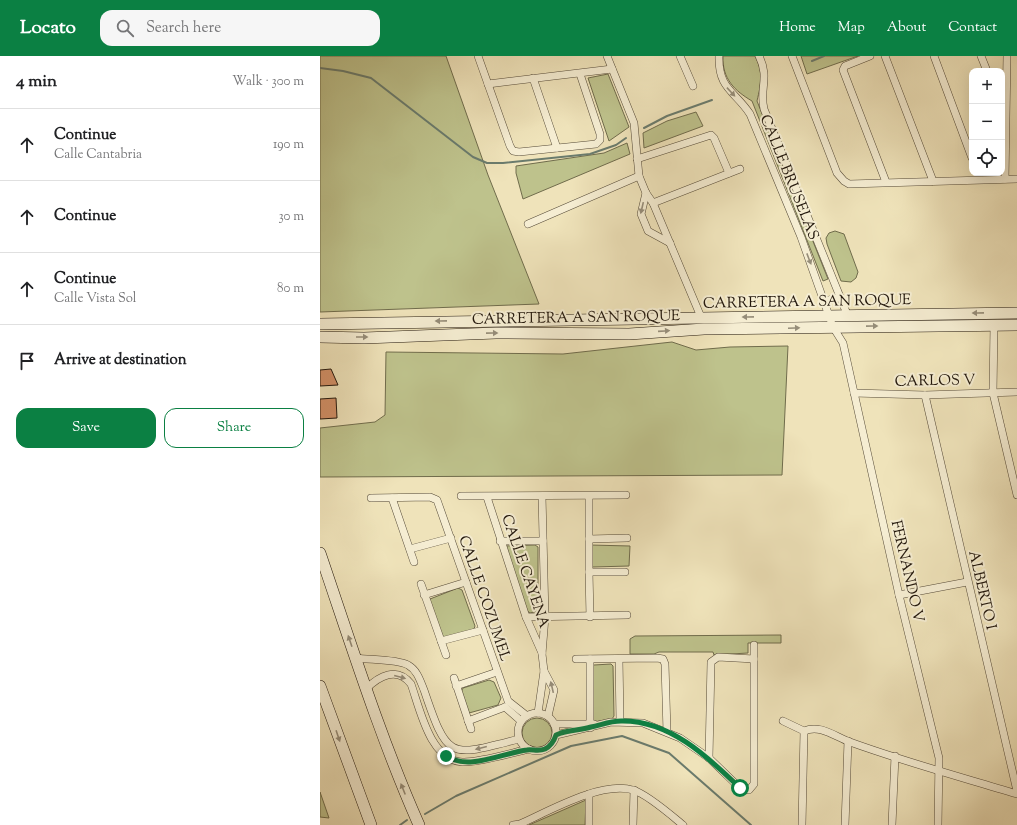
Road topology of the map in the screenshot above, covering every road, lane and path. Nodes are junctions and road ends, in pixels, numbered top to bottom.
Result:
1 (478, 56) edge
2 (607, 56) edge
3 (680, 56) edge
4 (719, 56) edge
5 (759, 56) edge
6 (792, 56) edge
7 (870, 56) edge
8 (885, 56) edge
9 (934, 56) edge
10 (981, 56) edge
11 (1007, 56) edge
12 (986, 68) edge
13 (612, 69) junction
14 (580, 74) junction
15 (1005, 76) edge
16 (533, 78) junction
17 (488, 84) junction
18 (693, 86) dead end
19 (1004, 104) edge
20 (557, 148) junction
21 (969, 150) edge
22 (637, 159) junction
23 (740, 169) dead end
24 (729, 173) junction
25 (639, 176) junction
26 (979, 176) edge
27 (1005, 179) junction
28 (1017, 179) edge
29 (933, 181) junction
30 (886, 182) junction
31 (646, 193) junction
32 (653, 203) junction
33 (528, 224) dead end
34 (670, 243) junction
35 (840, 297) junction
36 (825, 301) junction
37 (1017, 313) edge
38 (847, 314) junction
39 (829, 315) junction
40 (701, 317) junction
41 (659, 318) junction
42 (598, 319) junction
43 (320, 324) edge
44 (994, 325) junction
45 (1017, 325) edge
46 (833, 327) junction
47 (629, 334) junction
48 (320, 337) edge
49 (993, 392) junction
50 (1017, 392) edge
51 (854, 393) junction
52 (925, 395) junction
53 (626, 495) dead end
54 (1017, 495) edge
55 (461, 496) dead end
56 (542, 496) junction
57 (589, 496) junction
58 (487, 497) junction
59 (372, 498) dead end
60 (392, 498) junction
61 (451, 538) junction
62 (627, 538) dead end
63 (589, 539) junction
64 (500, 541) junction
65 (543, 541) junction
66 (410, 549) junction
67 (320, 553) edge
68 (414, 562) dead end
69 (588, 572) junction
70 (625, 572) dead end
71 (466, 582) junction
72 (967, 582) junction
73 (421, 584) dead end
74 (424, 595) junction
75 (899, 595) junction
76 (626, 616) dead end
77 (545, 617) junction
78 (590, 617) junction
79 (526, 618) junction
80 (484, 630) junction
81 (441, 641) junction
82 (754, 645) dead end
83 (542, 654) junction
84 (446, 655) dead end
85 (356, 658) junction
86 (576, 659) dead end
87 (590, 659) junction
88 (618, 659) junction
89 (754, 659) junction
90 (381, 661) junction
91 (544, 671) junction
92 (497, 672) junction
93 (386, 675) junction
94 (454, 678) dead end
95 (320, 686) edge
96 (456, 686) junction
97 (366, 689) junction
98 (507, 704) junction
99 (538, 713) junction
100 (527, 716) junction
101 (548, 716) junction
102 (434, 720) junction
103 (468, 720) junction
104 (521, 721) junction
105 (620, 721) junction
106 (783, 721) dead end
107 (425, 723) junction
108 (554, 724) junction
109 (590, 726) junction
110 (471, 729) dead end
111 (804, 731) junction
112 (667, 732) junction
113 (556, 735) junction
114 (519, 739) junction
115 (848, 741) junction
116 (529, 749) junction
117 (894, 756) junction
118 (709, 758) junction
119 (940, 770) junction
120 (634, 790) junction
121 (1017, 790) edge
122 (589, 794) junction
123 (1017, 794) edge
124 (679, 824) edge
125 (371, 825) edge
126 (419, 825) edge
127 (517, 825) edge
128 (589, 825) edge
129 (633, 825) edge
130 (802, 825) edge
131 (845, 825) edge
132 (892, 825) edge
133 (938, 825) edge

1 - 17 street
2 - 13 street
3 - 18 street
4 -> 36 street, CALLE BRUSELAS
5 - 35 street, CALLE BRUSELAS
6 - 30 street
7 - 30 street
8 - 29 street
9 - 21 street
10 - 12 street
11 - 15 street
13 - 14 street
13 - 22 street
14 - 16 street
14 - 20 street
16 - 17 street
16 - 20 street
17 - 20 street
19 - 27 street
22 - 24 street
22 - 25 street
23 - 24 street
24 - 32 street
25 - 31 street
25 - 33 street
26 - 27 street
26 - 29 street
27 - 28 street
29 - 30 street
31 - 32 street
31 -> 34 street
32 - 34 street
34 - 40 street
35 - 36 street
35 - 38 street, CALLE BRUSELAS
36 - 39 street, CALLE BRUSELAS
37 -> 38 main road, CARRETERA A SAN ROQUE
38 - 39 main road, CARRETERA A SAN ROQUE
39 -> 40 main road, CARRETERA A SAN ROQUE
39 - 46 street, CALLE BRUSELAS
40 - 41 main road, CARRETERA A SAN ROQUE
41 - 42 main road, CARRETERA A SAN ROQUE
41 - 47 main road
42 -> 43 main road, CARRETERA A SAN ROQUE
42 - 47 main road
44 - 45 main road, CARRETERA A SAN ROQUE
46 -> 44 main road, CARRETERA A SAN ROQUE
44 - 49 street
47 -> 46 main road, CARRETERA A SAN ROQUE
46 - 51 street, FERNANDO V
48 -> 47 main road, CARRETERA A SAN ROQUE
49 - 50 street, CARLOS V
49 - 52 street, CARLOS V
49 - 54 street
51 - 52 street, CARLOS V
51 - 75 street, FERNANDO V
52 - 72 street, ALBERTO I
53 - 57 street
55 - 58 street
56 - 57 street
56 - 58 street
56 - 65 street
57 - 63 street
58 - 64 street, CALLE CAYENA
59 - 60 street
60 - 61 street, CALLE COZUMEL
60 - 66 street
61 - 66 street
61 - 71 street, CALLE COZUMEL
62 - 63 street
63 - 69 street
64 - 65 street
64 - 79 street, CALLE CAYENA
65 - 77 street
66 - 68 street
85 -> 67 main road
69 - 70 street
69 - 78 street
71 - 74 street
71 - 80 street, CALLE COZUMEL
72 - 75 street
72 - 121 street, ALBERTO I
73 - 74 street
74 - 81 street
75 - 119 street, FERNANDO V
76 - 78 street
77 - 78 street
77 - 79 street
77 - 83 street
79 - 83 street, CALLE CAYENA
80 - 81 street
80 - 92 street, CALLE COZUMEL
81 - 84 street
82 - 89 street
83 - 91 street
85 - 90 street
85 - 97 main road
86 - 87 street
87 - 88 street
87 - 109 street
88 - 105 street
88 - 112 street
89 - 118 street
89 - 118 street
90 - 93 street
90 - 102 street
91 - 99 street
101 -> 91 street
92 - 96 street
92 - 98 street, CALLE COZUMEL
93 - 97 street
93 -> 107 street
94 - 96 street
95 -> 125 main road
96 - 103 street
126 -> 97 main road
98 - 100 street
98 - 103 street
98 - 104 street, CALLE COZUMEL
99 - 100 street
99 - 101 street
100 - 104 street
101 - 108 street
102 - 107 street
114 -> 102 street
103 - 110 street
104 - 114 street
105 - 109 street
105 - 112 street
106 - 111 street
107 - 116 street
108 - 109 street
108 - 113 street
109 - 113 street
111 - 115 street
111 - 130 street
112 - 118 street
113 - 116 street
114 - 116 street
115 - 117 street
115 - 131 street
117 - 119 street
117 - 132 street
119 - 123 street
119 - 133 street, FERNANDO V
120 - 122 street
120 - 124 street
120 - 129 street
122 - 127 street
122 - 128 street

